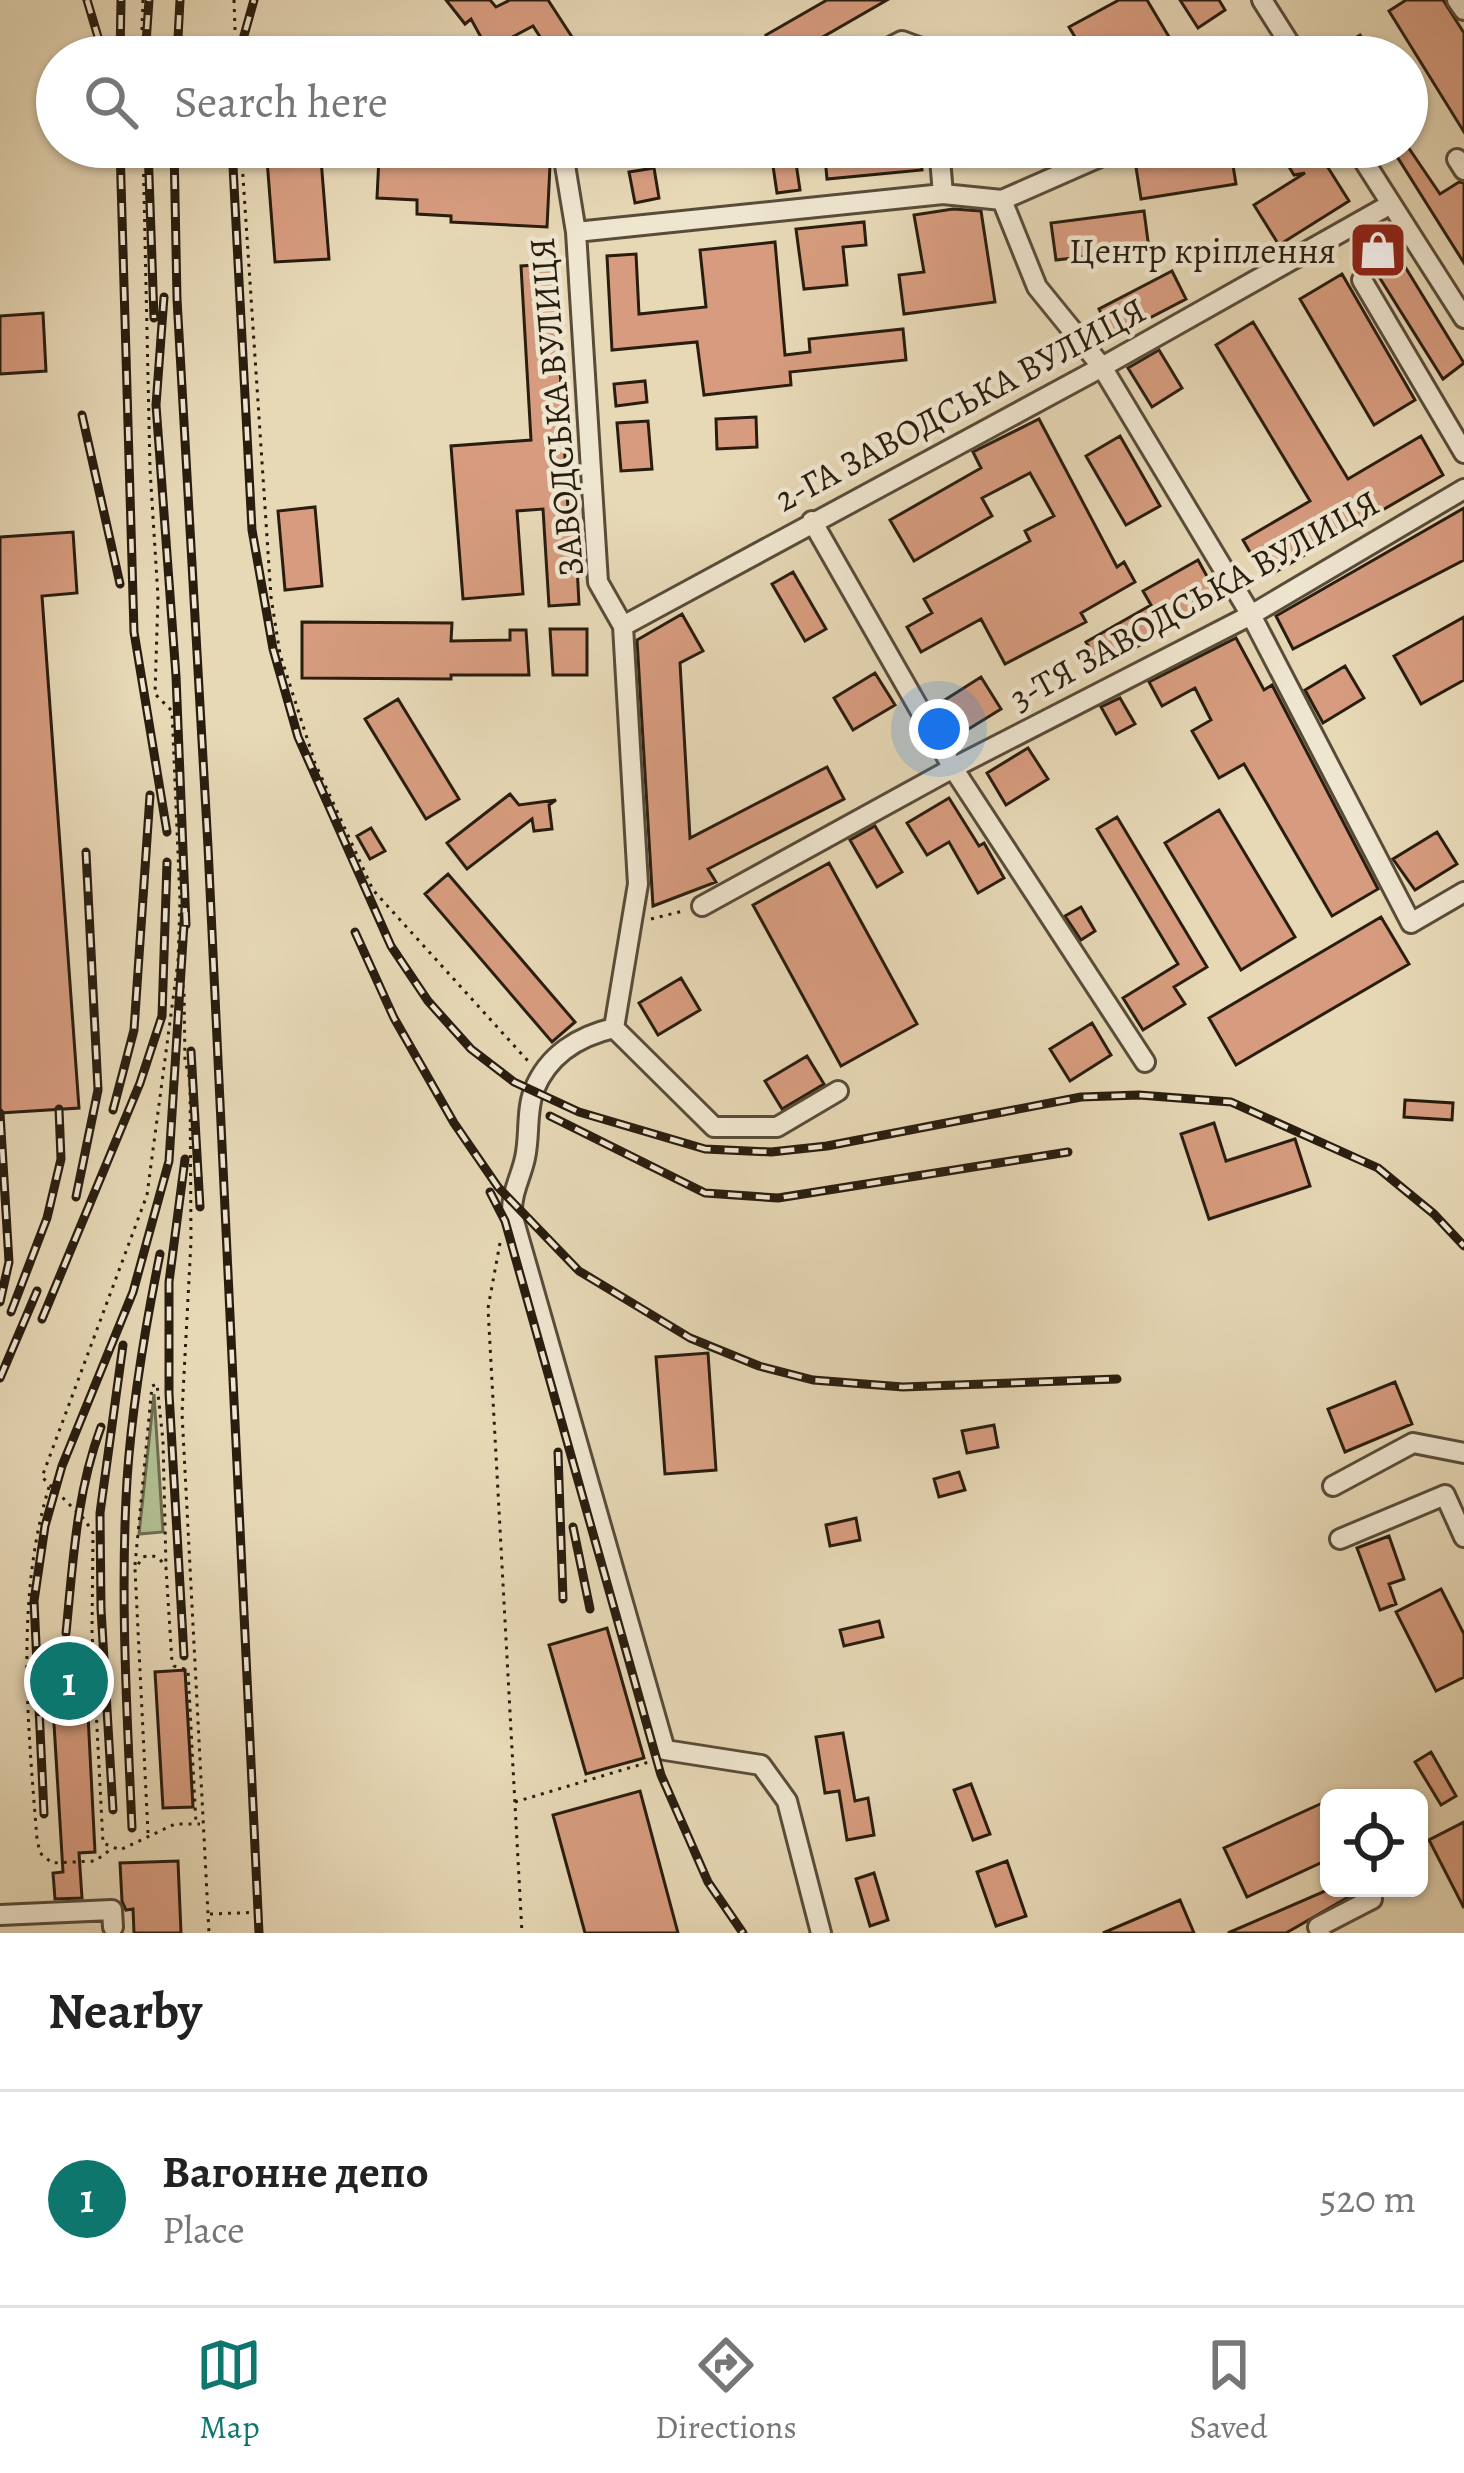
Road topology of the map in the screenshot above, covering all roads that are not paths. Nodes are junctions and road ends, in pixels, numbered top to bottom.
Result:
1 (1262, 0) edge
2 (1457, 0) edge
3 (1464, 10) edge
4 (1285, 36) edge
5 (565, 168) edge
6 (941, 168) edge
7 (1073, 168) edge
8 (1368, 168) edge
9 (943, 194) junction
10 (1001, 200) junction
11 (1391, 203) junction
12 (576, 232) junction
13 (1362, 280) dead end
14 (1464, 318) edge
15 (1102, 367) junction
16 (1464, 453) edge
17 (1464, 488) edge
18 (812, 521) junction
19 (1251, 615) junction
20 (623, 626) junction
21 (953, 768) junction
22 (1464, 892) edge
23 (702, 906) road end
24 (614, 1028) junction
25 (1145, 1063) dead end
26 (838, 1091) dead end
27 (1464, 1453) edge
28 (1333, 1486) dead end
29 (1464, 1537) edge
30 (1340, 1539) dead end
31 (1372, 1899) dead end
32 (0, 1916) edge
33 (113, 1927) dead end
34 (1313, 1931) edge
35 (821, 1933) edge

1 - 4 street
2 - 3 street
5 - 12 street, ЗАВОДСЬКА ВУЛИЦЯ
6 - 9 street
7 - 10 street
8 - 11 street
9 - 10 street
9 - 12 street
10 - 15 street
11 - 14 street
11 - 15 street, 2-ГА ЗАВОДСЬКА ВУЛИЦЯ
12 - 20 street, ЗАВОДСЬКА ВУЛИЦЯ
13 - 16 street
15 - 18 street, 2-ГА ЗАВОДСЬКА ВУЛИЦЯ
15 - 19 street
17 - 19 street, 3-ТЯ ЗАВОДСЬКА ВУЛИЦЯ
18 - 20 street, 2-ГА ЗАВОДСЬКА ВУЛИЦЯ
18 - 21 street
19 - 21 street, 3-ТЯ ЗАВОДСЬКА ВУЛИЦЯ
19 - 22 street
20 - 24 street, ЗАВОДСЬКА ВУЛИЦЯ
21 - 23 street, 3-ТЯ ЗАВОДСЬКА ВУЛИЦЯ
21 - 25 street
24 - 26 street
24 - 35 street
27 - 28 street
29 - 30 street
31 - 34 street
32 - 33 street

